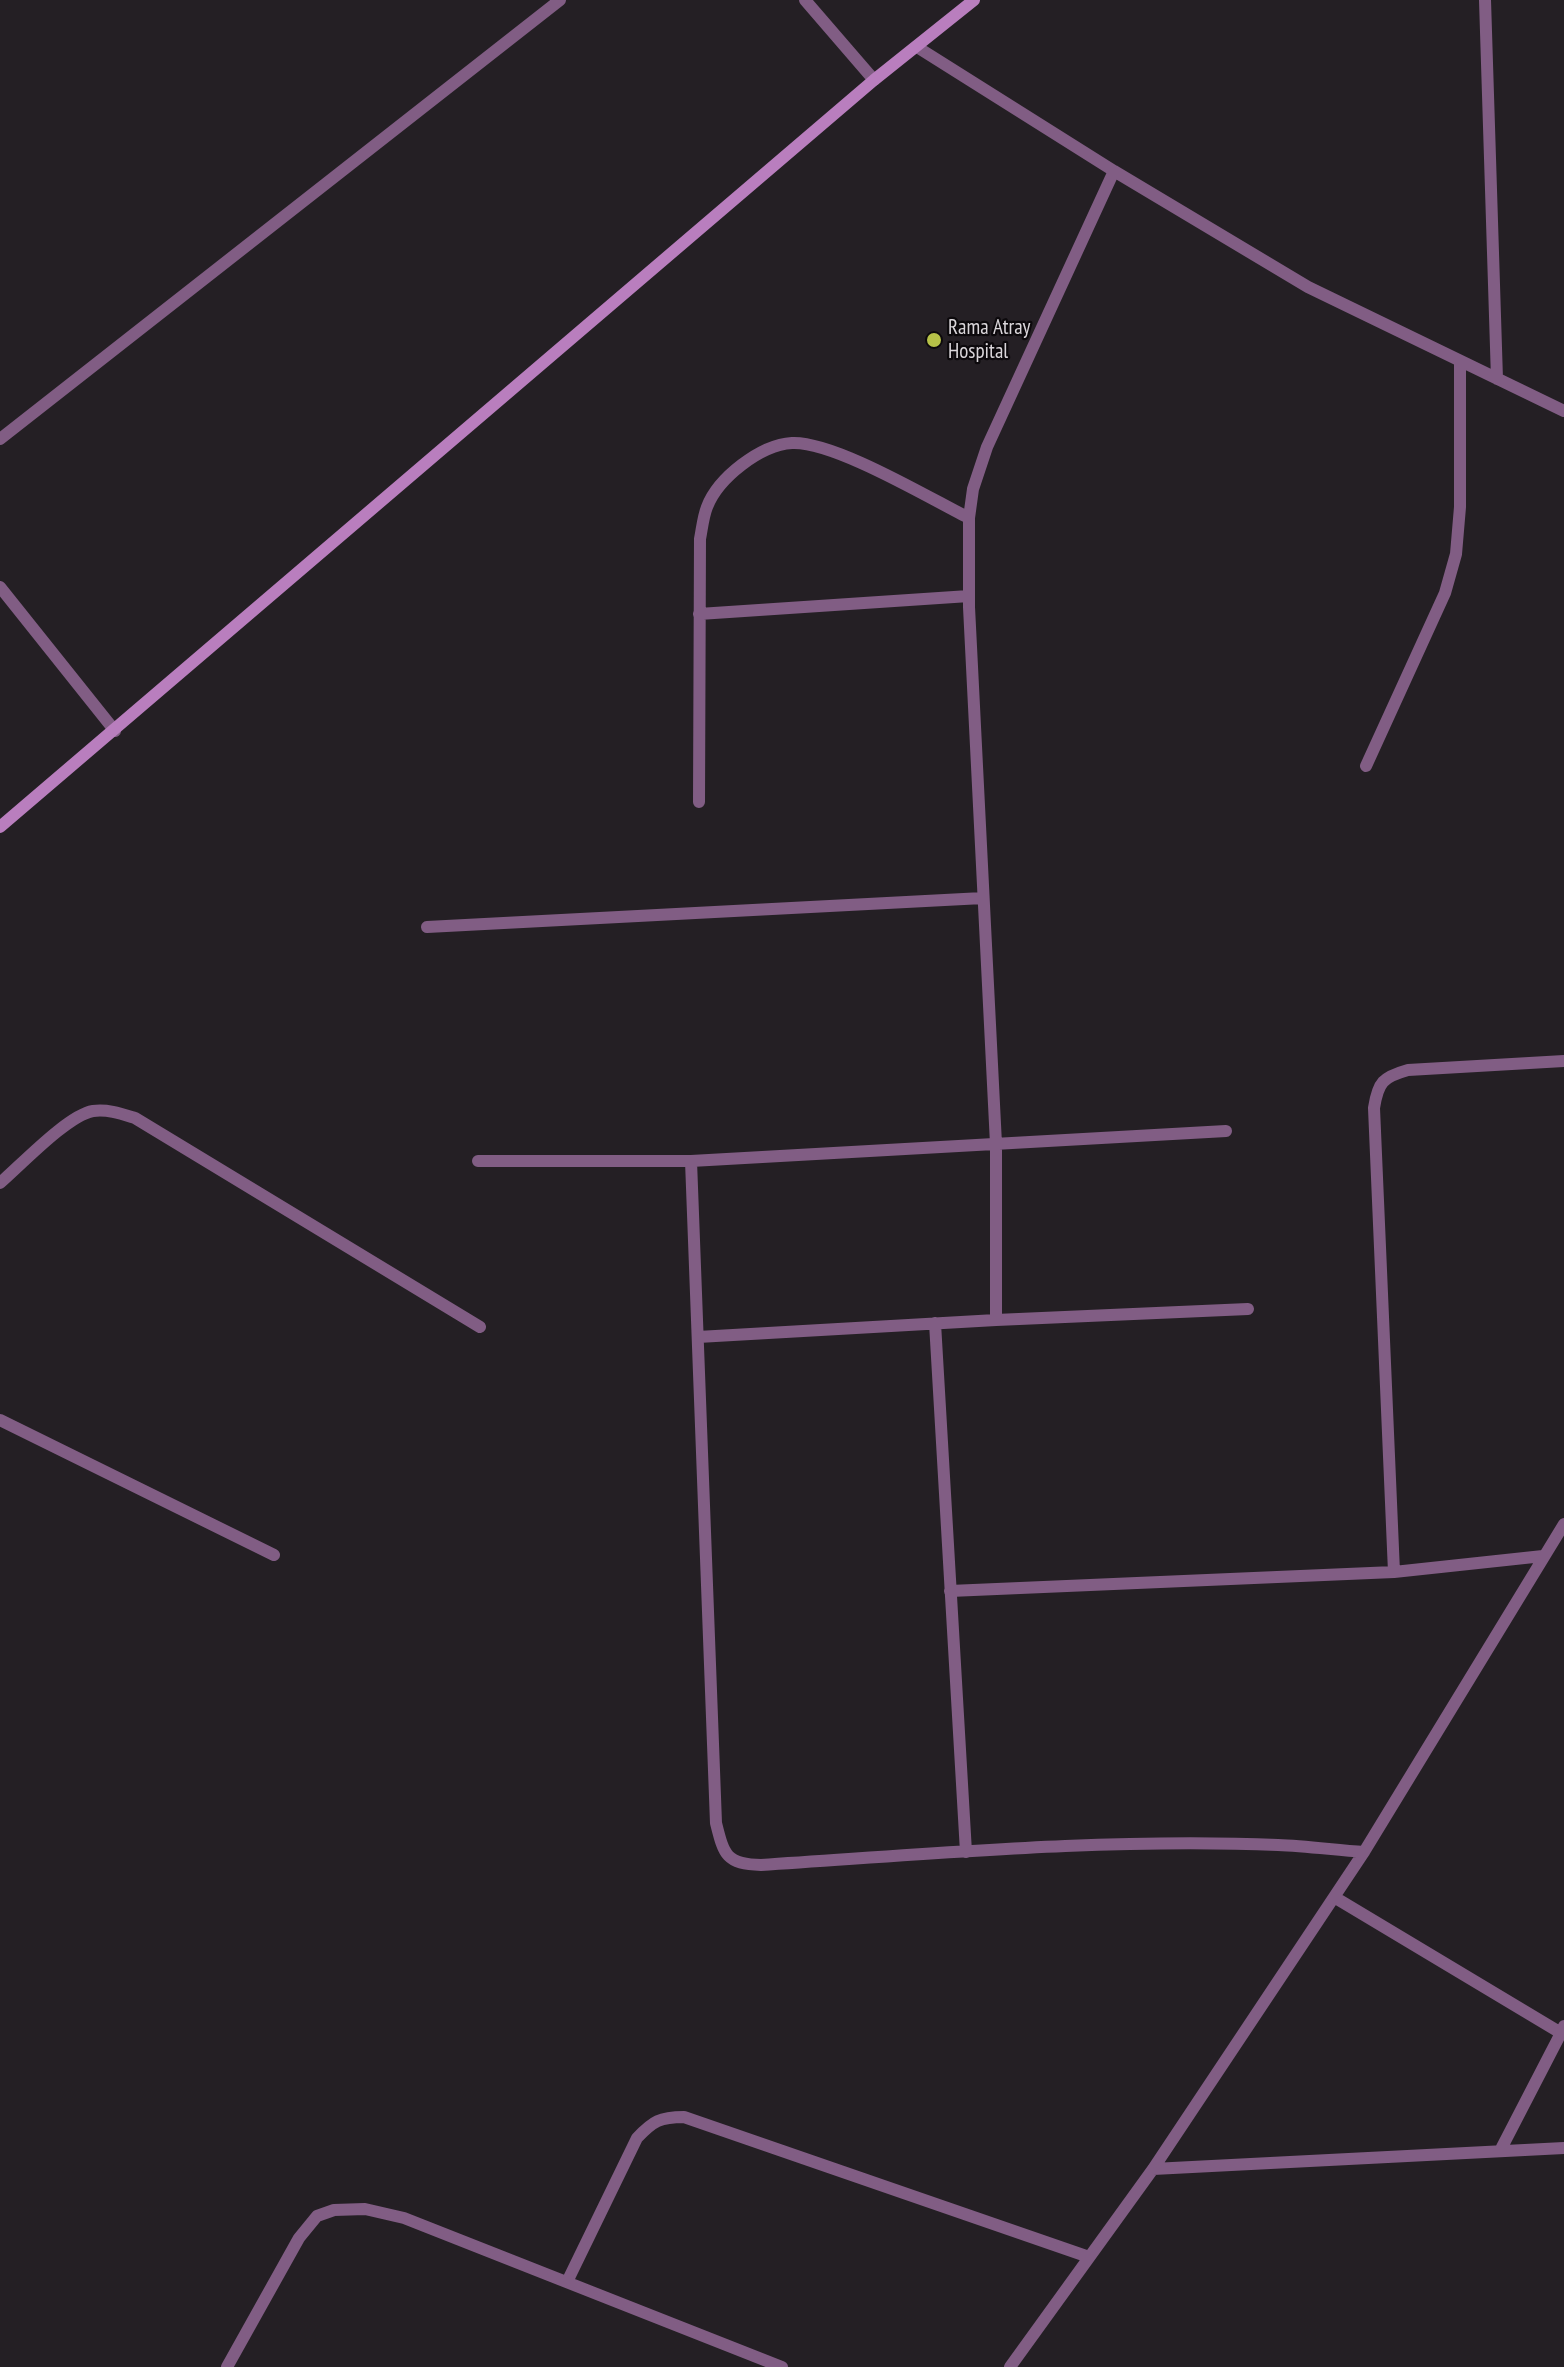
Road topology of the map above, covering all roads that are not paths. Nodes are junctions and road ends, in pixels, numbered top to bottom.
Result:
1 (560, 0) edge
2 (805, 0) edge
3 (974, 0) edge
4 (1485, 0) edge
5 (917, 47) junction
6 (874, 80) junction
7 (1114, 171) junction
8 (1460, 361) junction
9 (1497, 379) junction
10 (1564, 411) edge
11 (0, 439) edge
12 (969, 518) junction
13 (0, 587) edge
14 (969, 596) junction
15 (699, 614) junction
16 (115, 731) junction
17 (1366, 766) dead end
18 (699, 802) dead end
19 (0, 827) edge
20 (983, 898) junction
21 (427, 927) dead end
22 (1564, 1061) edge
23 (1226, 1131) dead end
24 (996, 1144) junction
25 (478, 1161) dead end
26 (691, 1161) junction
27 (0, 1183) edge
28 (1248, 1309) dead end
29 (996, 1320) junction
30 (935, 1323) junction
31 (480, 1327) dead end
32 (698, 1337) junction
33 (0, 1420) edge
34 (1564, 1524) edge
35 (274, 1556) dead end
36 (1544, 1556) junction
37 (1394, 1572) junction
38 (950, 1591) junction
39 (966, 1852) junction
40 (1364, 1852) junction
41 (1334, 1897) junction
42 (1562, 2030) edge
43 (1564, 2148) edge
44 (1500, 2151) junction
45 (1153, 2169) junction
46 (1089, 2257) junction
47 (567, 2282) junction
48 (227, 2367) edge
49 (782, 2367) edge
50 (1010, 2367) edge

1 - 11 street
2 - 6 street
3 - 5 street
4 - 9 street
5 - 6 street
5 - 7 street
6 - 16 street
7 - 8 street
7 - 12 street
8 - 9 street
8 - 17 street
9 - 10 street
12 - 14 street
12 - 15 street
13 - 16 street
14 - 15 street
14 - 20 street
15 - 18 street
16 - 19 street
20 - 21 street
20 - 24 street
22 - 37 street
23 - 24 street
24 - 26 street
24 - 29 street
25 - 26 street
26 - 32 street
27 - 31 street
28 - 29 street
29 - 30 street
30 - 32 street
30 - 38 street
32 - 39 street
33 - 35 street
34 - 36 street
36 - 37 street
36 - 40 street
37 - 38 street
38 - 39 street
39 - 40 street
40 - 41 street
41 - 42 street
41 - 45 street
42 - 44 street
43 - 44 street
44 - 45 street
45 - 46 street
46 - 47 street
46 - 50 street
47 - 48 street
47 - 49 street

